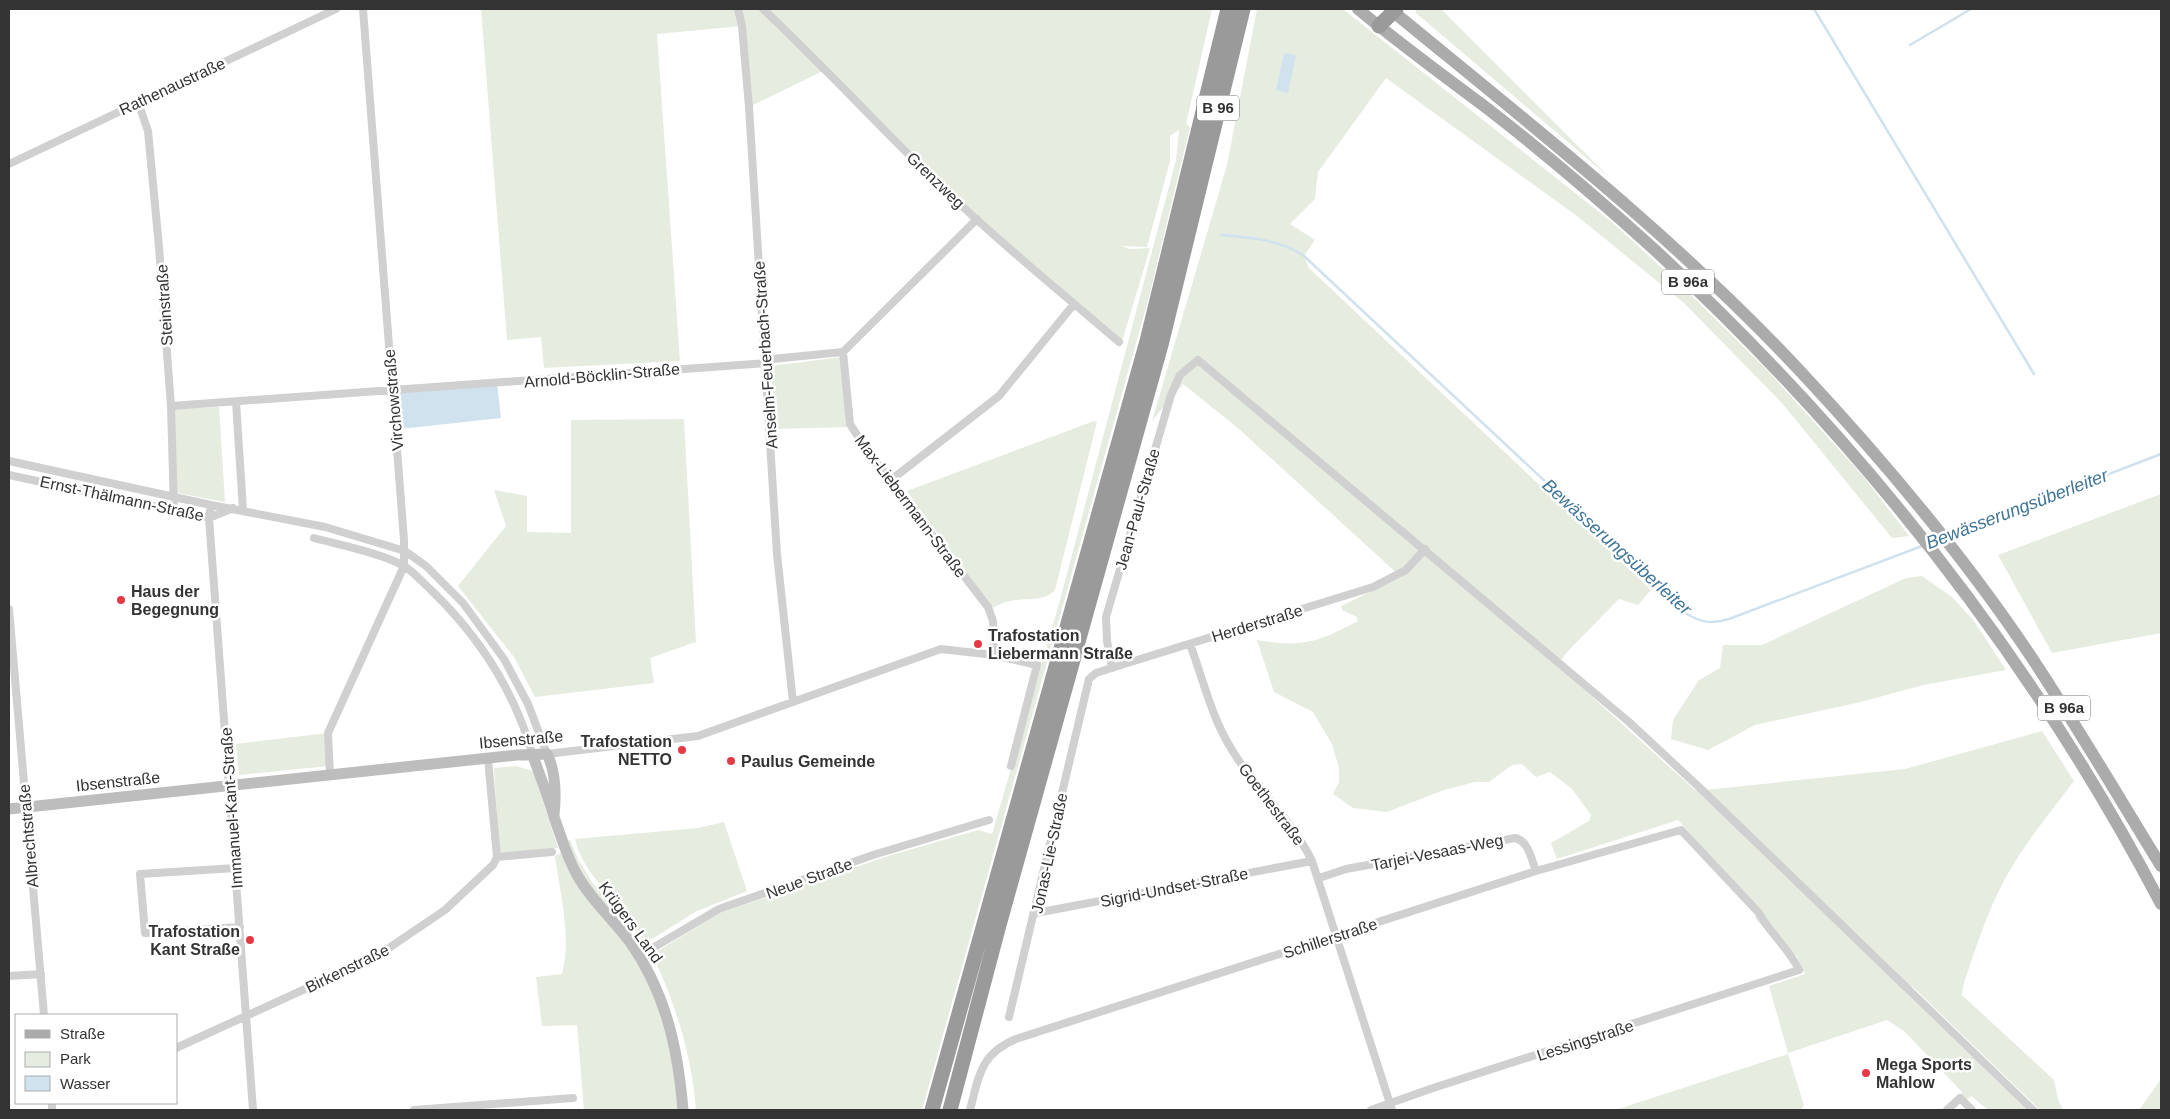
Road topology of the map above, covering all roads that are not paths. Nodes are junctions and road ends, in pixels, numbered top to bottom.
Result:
1 (336, 9) edge
2 (363, 9) edge
3 (738, 9) edge
4 (763, 9) edge
5 (1228, 9) edge
6 (1243, 9) edge
7 (1358, 9) edge
8 (1391, 10) edge
9 (1380, 26) junction
10 (138, 102) junction
11 (9, 164) edge
12 (977, 219) junction
13 (1074, 304) junction
14 (1118, 342) dead end
15 (843, 352) junction
16 (766, 363) junction
17 (391, 392) junction
18 (236, 402) junction
19 (171, 406) junction
20 (9, 461) edge
21 (9, 475) edge
22 (891, 480) junction
23 (174, 497) junction
24 (211, 505) junction
25 (234, 508) junction
26 (174, 510) junction
27 (243, 510) junction
28 (209, 518) junction
29 (314, 538) dead end
30 (1425, 549) junction
31 (404, 551) junction
32 (404, 566) junction
33 (9, 609) edge
34 (1190, 644) junction
35 (994, 655) junction
36 (1112, 668) junction
37 (1086, 688) joint
38 (793, 702) junction
39 (547, 754) junction
40 (533, 756) junction
41 (488, 758) junction
42 (1011, 766) dead end
43 (330, 776) junction
44 (229, 787) junction
45 (26, 806) junction
46 (9, 809) edge
47 (554, 816) junction
48 (988, 820) dead end
49 (552, 852) dead end
50 (497, 857) junction
51 (1312, 861) junction
52 (2161, 866) edge
53 (236, 868) junction
54 (1536, 871) junction
55 (1319, 878) junction
56 (2161, 904) edge
57 (1036, 913) junction
58 (240, 927) junction
59 (1336, 936) junction
60 (639, 956) junction
61 (1799, 970) joint
62 (41, 974) junction
63 (9, 976) edge
64 (44, 1014) edge
65 (247, 1015) junction
66 (1009, 1017) dead end
67 (178, 1047) edge
68 (573, 1098) dead end
69 (1391, 1107) edge
70 (253, 1110) edge
71 (414, 1110) edge
72 (683, 1110) edge
73 (932, 1110) edge
74 (950, 1110) edge
75 (970, 1110) edge
76 (1371, 1110) edge
77 (1947, 1110) edge
78 (1972, 1110) edge
79 (2033, 1110) edge

1 - 10 street, Rathenaustraße
2 - 17 street, Virchowstraße
3 - 16 street, Anselm-Feuerbach-Straße
4 - 12 street, Grenzweg
5 - 73 highway, B 96
6 - 74 highway, B 96
7 - 9 main road, B 96a
8 - 9 highway
8 - 52 main road, B 96a
9 - 56 main road, B 96a
10 - 11 street, Rathenaustraße
10 - 19 street, Steinstraße
12 - 13 street, Grenzweg
12 - 15 street
13 - 14 street, Grenzweg
13 - 22 street
15 - 16 street, Arnold-Böcklin-Straße
15 - 22 street, Max-Liebermann-Straße
16 - 17 street, Arnold-Böcklin-Straße
16 - 38 street, Anselm-Feuerbach-Straße
17 - 18 street, Arnold-Böcklin-Straße
17 - 31 street, Virchowstraße
18 - 19 street, Arnold-Böcklin-Straße
18 - 27 street
19 - 23 street, Steinstraße
20 - 23 street, Ernst-Thälmann-Straße
21 - 26 street, Ernst-Thälmann-Straße
22 - 35 street, Max-Liebermann-Straße
23 - 24 street, Ernst-Thälmann-Straße
23 - 26 street, Steinstraße
24 - 25 street, Ernst-Thälmann-Straße
24 - 28 street, Immanuel-Kant-Straße
25 - 27 street, Ernst-Thälmann-Straße
25 - 28 street, Ernst-Thälmann-Straße
26 - 28 street, Ernst-Thälmann-Straße
27 - 31 street, Ernst-Thälmann-Straße
28 - 44 street, Immanuel-Kant-Straße
29 - 32 street
30 - 34 street, Herderstraße
30 - 36 street, Jean-Paul-Straße
30 - 79 street
31 - 32 street, Virchowstraße
31 - 39 street, Ernst-Thälmann-Straße
32 - 40 street
32 - 43 street, Virchowstraße
33 - 45 street, Albrechtstraße
34 - 36 street, Herderstraße
34 - 51 street, Goethestraße
35 - 38 street, Ibsenstraße
35 - 42 street, Ibsenstraße
36 - 37 street, Herderstraße
37 - 57 street, Jonas-Lie-Straße
38 - 39 street, Ibsenstraße
39 - 40 street, Ibsenstraße
39 - 47 street, Krügers Land
40 - 41 street, Ibsenstraße
40 - 47 street, Krügers Land
41 - 43 street, Ibsenstraße
41 - 50 street
43 - 44 street, Ibsenstraße
44 - 45 street, Ibsenstraße
44 - 53 street, Immanuel-Kant-Straße
45 - 46 street, Ibsenstraße
45 - 62 street, Albrechtstraße
47 - 60 street, Krügers Land
48 - 60 street, Neue Straße
49 - 50 street
50 - 65 street, Birkenstraße
51 - 55 street, Goethestraße
51 - 57 street, Sigrid-Undset-Straße
53 - 58 street, Immanuel-Kant-Straße
53 - 58 street
54 - 55 street, Tarjei-Vesaas-Weg
54 - 59 street, Schillerstraße
54 - 61 street, Schillerstraße
55 - 59 street, Goethestraße
57 - 66 street, Jonas-Lie-Straße
58 - 65 street, Immanuel-Kant-Straße
59 - 69 street, Goethestraße
59 - 75 street, Schillerstraße
60 - 72 street, Krügers Land
61 - 69 street, Lessingstraße
62 - 63 street
62 - 64 street, Albrechtstraße
65 - 67 street, Birkenstraße
65 - 70 street, Immanuel-Kant-Straße
68 - 71 street
69 - 76 street, Lessingstraße
77 - 78 street

